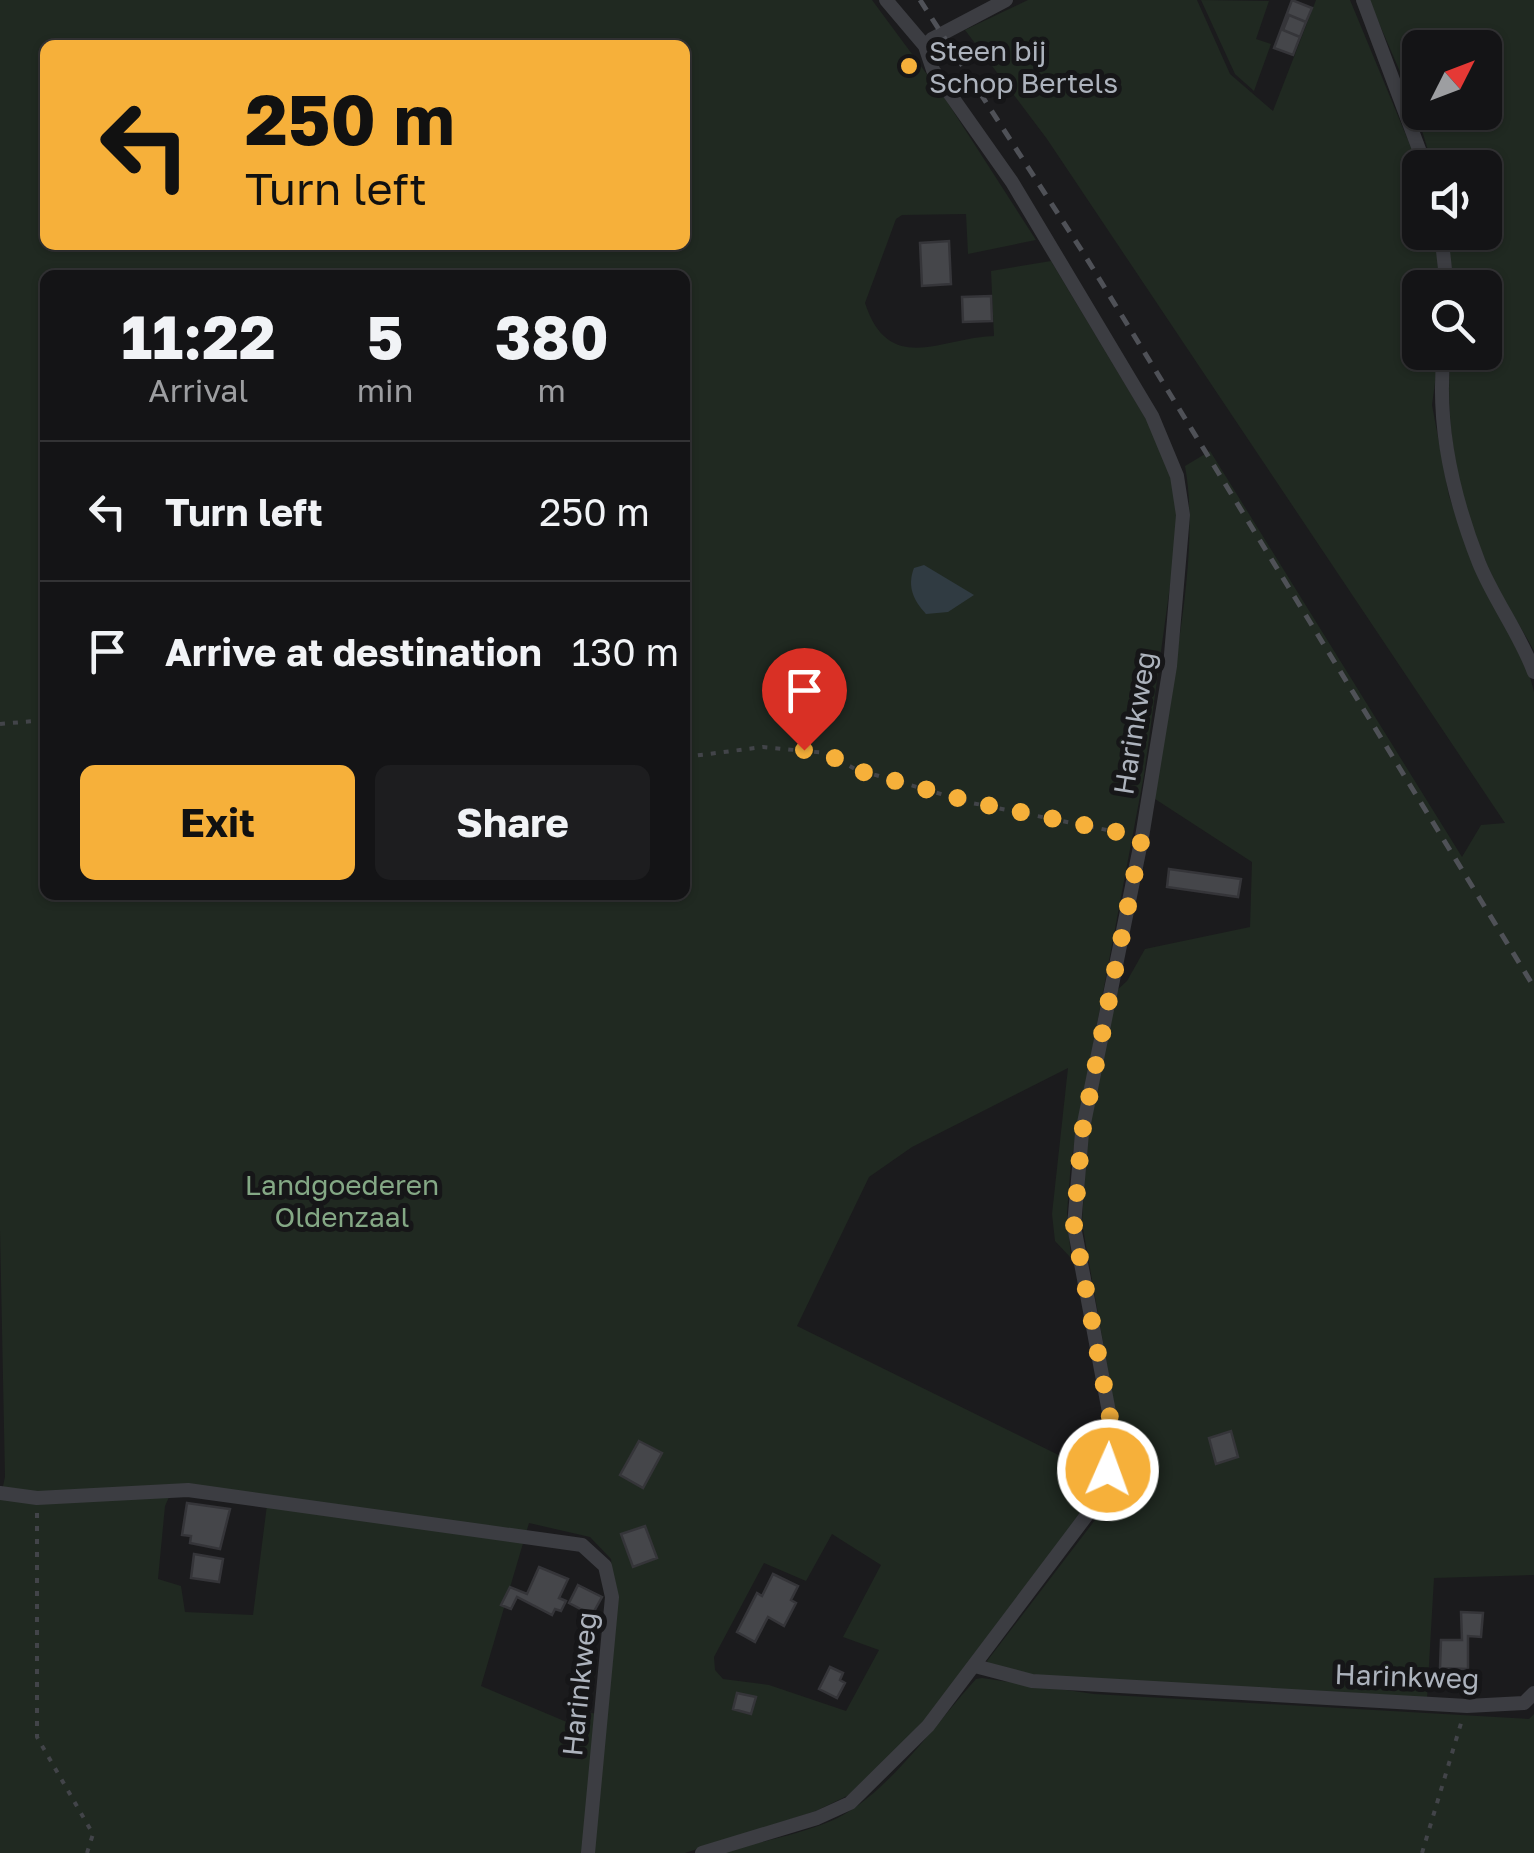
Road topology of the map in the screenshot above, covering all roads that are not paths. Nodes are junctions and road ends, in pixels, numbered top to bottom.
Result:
1 (886, 0) edge
2 (1006, 0) edge
3 (1363, 0) edge
4 (925, 46) junction
5 (1419, 150) edge
6 (1442, 370) edge
7 (1534, 672) edge
8 (0, 1494) edge
9 (975, 1666) junction
10 (1534, 1693) edge
11 (588, 1853) edge
12 (702, 1853) edge

1 - 4 street, Harinkweg
2 - 4 street
3 - 5 street
4 - 9 street, Harinkweg
6 - 7 street
8 - 11 street, Harinkweg
9 - 10 street, Harinkweg
9 - 12 street, Harinkweg

